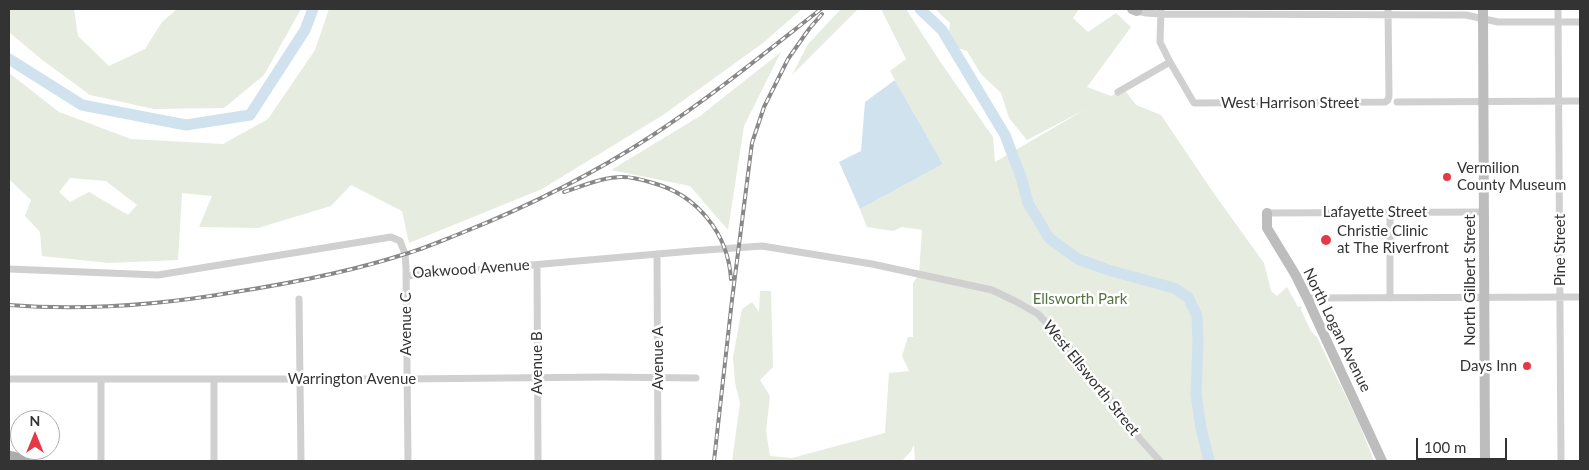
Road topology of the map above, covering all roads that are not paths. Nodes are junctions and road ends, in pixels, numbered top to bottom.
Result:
1 (1558, 9) edge
2 (1134, 10) edge
3 (1160, 11) edge
4 (1255, 12) edge
5 (1388, 12) edge
6 (1483, 14) edge
7 (1558, 22) junction
8 (1580, 22) edge
9 (1170, 62) junction
10 (1118, 92) dead end
11 (1559, 101) junction
12 (1580, 101) edge
13 (1397, 102) dead end
14 (1483, 102) junction
15 (1390, 212) junction
16 (1484, 212) junction
17 (1266, 213) joint
18 (657, 254) junction
19 (872, 264) joint
20 (537, 265) junction
21 (9, 269) edge
22 (406, 276) junction
23 (1560, 297) junction
24 (1580, 297) edge
25 (1307, 298) junction
26 (1390, 298) junction
27 (1485, 298) junction
28 (299, 299) dead end
29 (658, 377) junction
30 (537, 378) junction
31 (696, 378) dead end
32 (9, 379) edge
33 (101, 379) junction
34 (214, 379) junction
35 (300, 379) junction
36 (406, 379) junction
37 (9, 456) edge
38 (29, 461) edge
39 (101, 461) edge
40 (214, 461) edge
41 (301, 461) edge
42 (408, 461) edge
43 (538, 461) edge
44 (658, 461) edge
45 (1160, 461) edge
46 (1382, 461) edge
47 (1485, 461) edge
48 (1562, 461) edge

1 - 7 street, Pine Street
2 - 3 street
3 - 4 street
3 - 9 street
4 - 5 street
5 - 6 street
5 - 9 street, West Harrison Street
6 - 7 street
6 - 14 main road, North Gilbert Street
7 - 8 street
7 - 11 street, Pine Street
9 - 10 street
11 - 12 street
11 - 14 street
11 - 23 street, Pine Street
13 - 14 street
14 - 16 main road, North Gilbert Street
15 - 16 street, Lafayette Street
15 - 17 street, Lafayette Street
15 - 26 street
16 - 27 main road, North Gilbert Street
17 - 25 main road, North Logan Avenue
18 - 19 street, Oakwood Avenue
18 - 20 street, Oakwood Avenue
18 - 29 street, Avenue A
19 - 45 street, West Ellsworth Street
20 - 22 street, Oakwood Avenue
20 - 30 street, Avenue B
21 - 22 street, Oakwood Avenue
22 - 36 street, Avenue C
23 - 24 street
23 - 27 street
23 - 48 street, Pine Street
25 - 26 street
25 - 46 main road, North Logan Avenue
26 - 27 street
27 - 47 main road, North Gilbert Street
28 - 35 street
29 - 30 street, Warrington Avenue
29 - 31 street, Warrington Avenue
29 - 44 street, Avenue A
30 - 36 street, Warrington Avenue
30 - 43 street, Avenue B
32 - 33 street, Warrington Avenue
33 - 34 street, Warrington Avenue
33 - 39 street
34 - 35 street, Warrington Avenue
34 - 40 street
35 - 36 street, Warrington Avenue
35 - 41 street
36 - 42 street, Avenue C
37 - 38 main road

